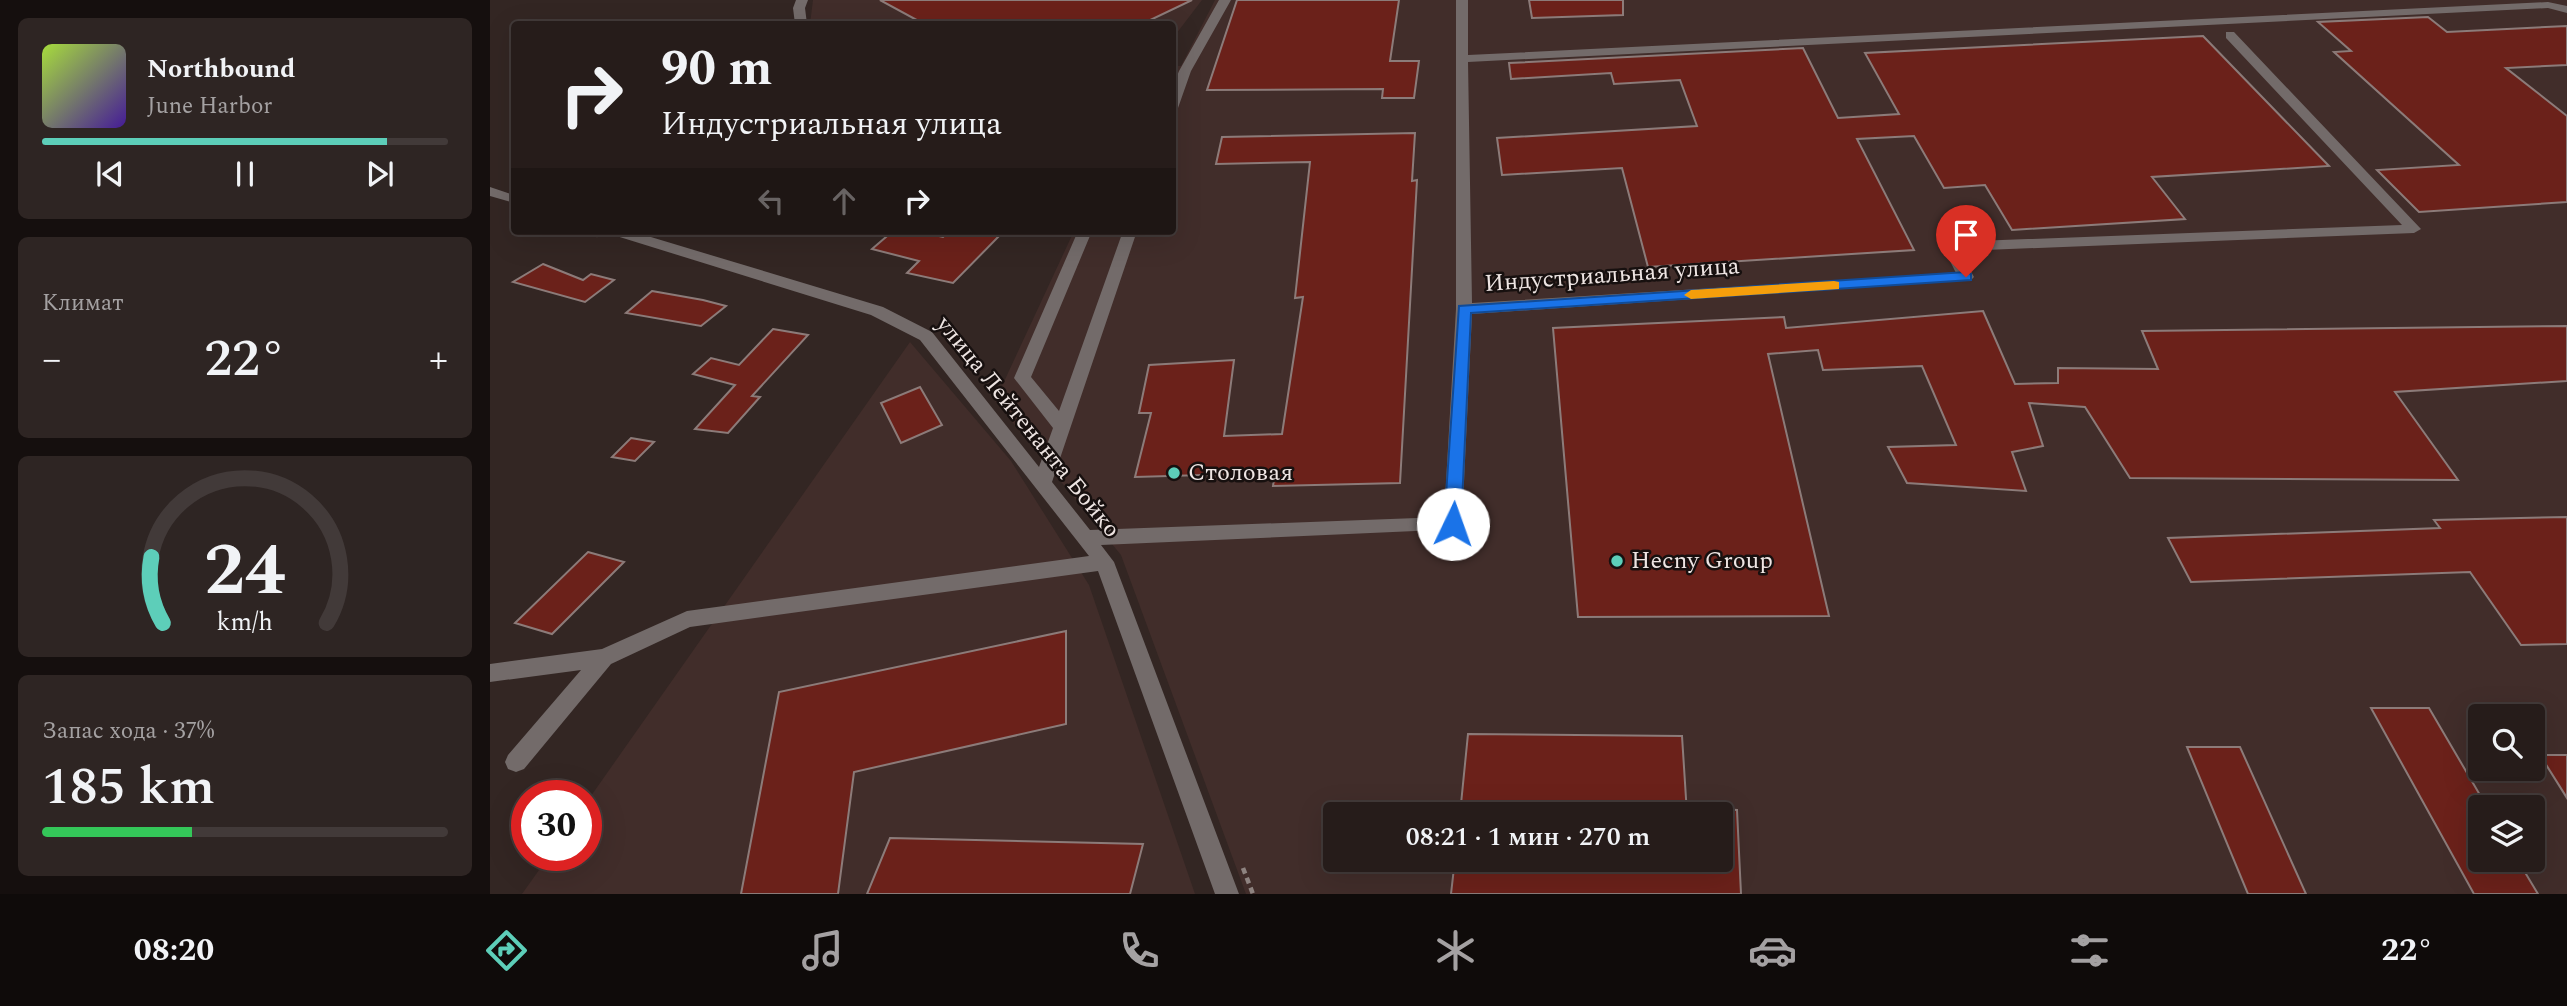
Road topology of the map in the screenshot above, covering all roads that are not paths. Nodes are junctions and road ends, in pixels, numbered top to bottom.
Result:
1 (802, 0) edge
2 (1225, 0) edge
3 (1462, 0) edge
4 (2396, 0) edge
5 (2567, 10) edge
6 (2410, 12) junction
7 (801, 21) edge
8 (2230, 35) dead end
9 (1462, 59) junction
10 (1176, 97) edge
11 (490, 191) edge
12 (511, 198) edge
13 (613, 235) edge
14 (1083, 235) edge
15 (1129, 235) edge
16 (1464, 309) junction
17 (1062, 427) junction
18 (1042, 484) junction
19 (1086, 538) junction
20 (1104, 562) junction
21 (604, 658) junction
22 (490, 673) edge
23 (516, 762) dead end
24 (1227, 894) edge

1 - 7 street
2 - 10 street
3 - 9 street
4 - 6 street
5 - 6 street
6 - 9 street
8 - 16 street, Индустриальная улица
9 - 16 street
11 - 12 street
13 - 18 street, улица Лейтенанта Бойко
14 - 17 street
15 - 17 street
16 - 19 street, Индустриальная улица
17 - 18 street
18 - 19 street, улица Лейтенанта Бойко
19 - 20 street, улица Лейтенанта Бойко
20 - 21 street
20 - 24 street, улица Лейтенанта Бойко
21 - 22 street
21 - 23 street

